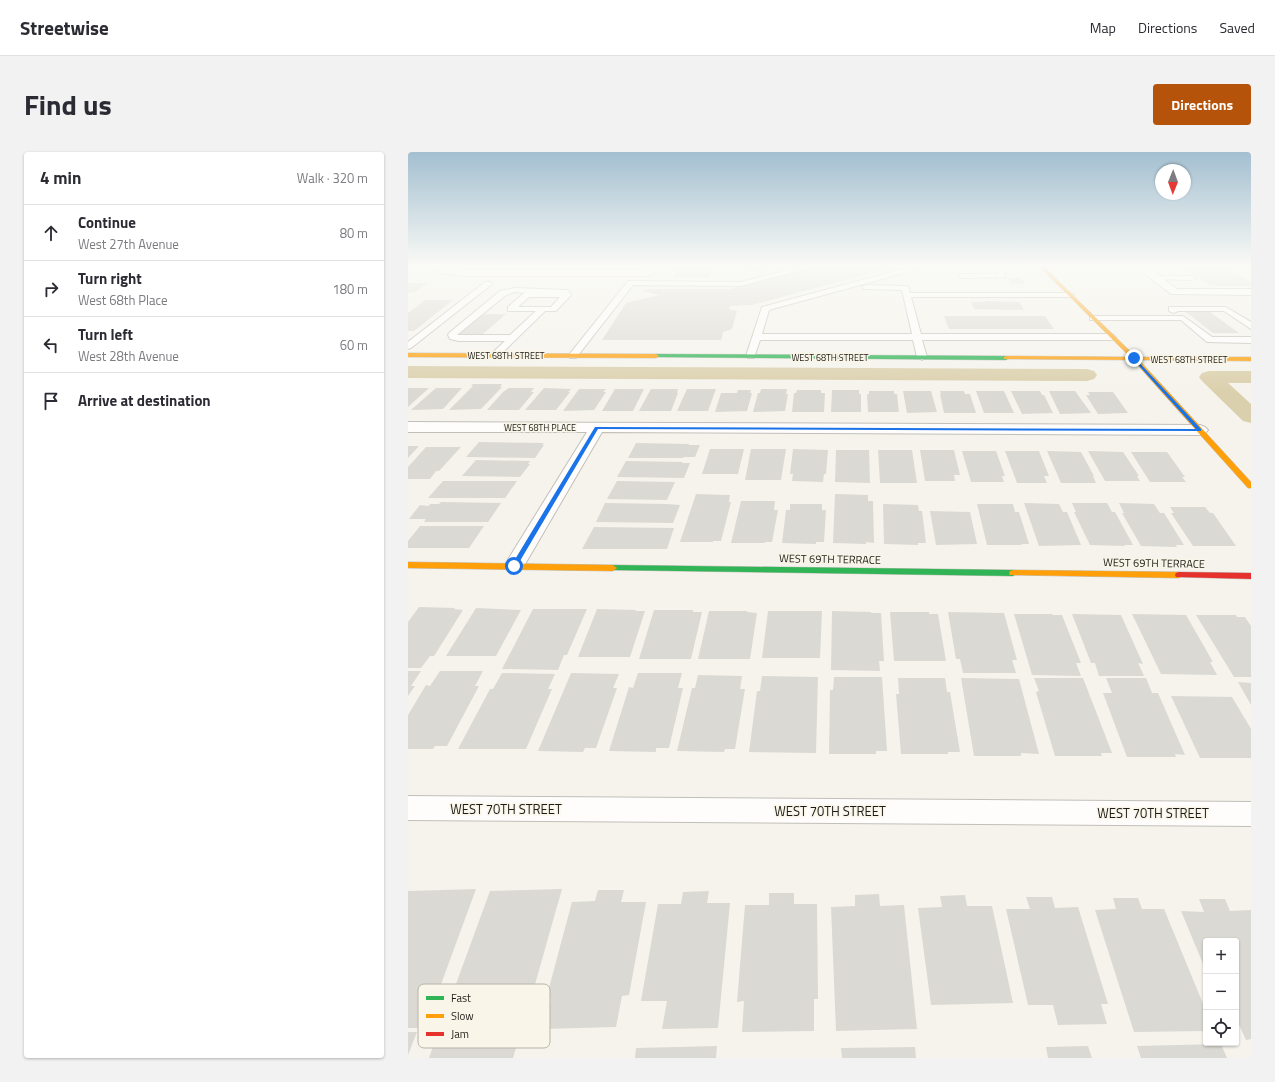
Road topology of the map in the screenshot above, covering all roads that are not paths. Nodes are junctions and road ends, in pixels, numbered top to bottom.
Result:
1 (457, 308) edge
2 (485, 308) edge
3 (512, 308) edge
4 (554, 308) edge
5 (611, 308) edge
6 (768, 308) edge
7 (910, 308) edge
8 (1083, 308) edge
9 (543, 309) junction
10 (1093, 318) junction
11 (1183, 318) junction
12 (1251, 326) edge
13 (757, 337) junction
14 (917, 337) junction
15 (1112, 337) junction
16 (512, 338) junction
17 (1251, 340) edge
18 (408, 346) edge
19 (408, 355) edge
20 (495, 355) junction
21 (572, 356) junction
22 (750, 356) junction
23 (922, 357) junction
24 (1134, 358) junction
25 (1251, 359) edge
26 (408, 427) edge
27 (597, 428) junction
28 (1200, 430) junction
29 (1246, 474) edge
30 (1251, 486) edge
31 (408, 566) edge
32 (514, 566) junction
33 (1251, 576) edge
34 (408, 808) edge
35 (1251, 814) edge

1 - 18 lane
2 - 16 lane
3 - 9 lane
4 - 9 lane
5 - 21 lane
6 - 13 lane
7 - 14 lane
8 - 10 main road
9 - 16 lane
10 - 11 lane
10 - 15 main road
11 - 12 lane
11 - 17 lane
13 - 14 lane
13 - 22 lane
14 - 15 lane
14 - 23 lane
15 - 24 main road
16 - 20 lane
19 - 20 main road, WEST 68TH STREET
20 - 21 main road, WEST 68TH STREET
21 - 22 main road, WEST 68TH STREET
22 - 23 main road, WEST 68TH STREET
23 - 24 main road, WEST 68TH STREET
24 - 25 main road, WEST 68TH STREET
24 - 28 main road
26 - 27 street, WEST 68TH PLACE
27 - 28 street, WEST 68TH PLACE
27 - 32 street
28 - 29 main road
29 - 30 main road
31 - 32 main road, WEST 69TH TERRACE
32 - 33 main road, WEST 69TH TERRACE
34 - 35 street, WEST 70TH STREET

